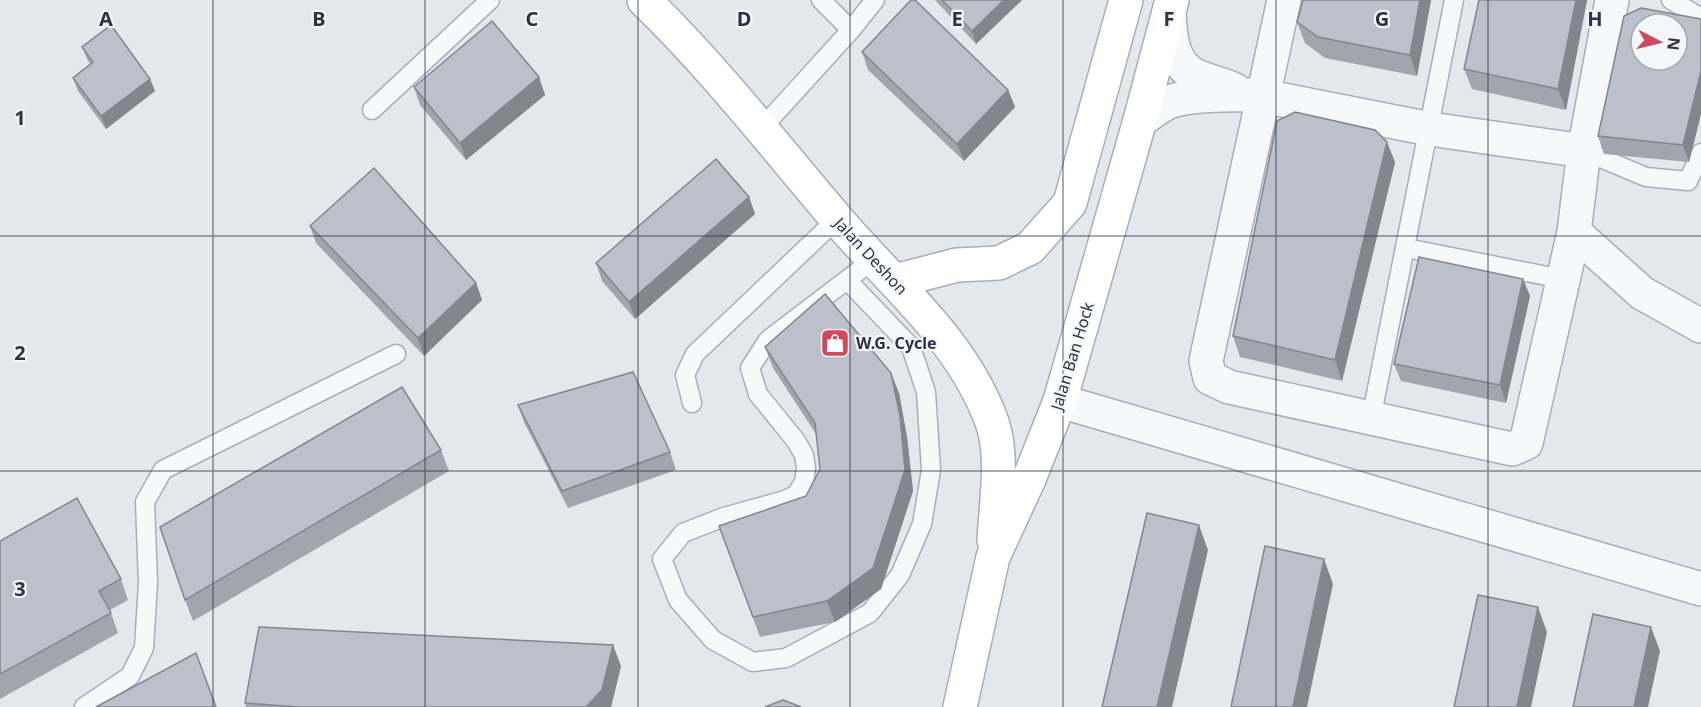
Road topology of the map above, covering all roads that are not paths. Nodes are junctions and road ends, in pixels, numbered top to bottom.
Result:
1 (490, 0) edge
2 (821, 0) edge
3 (875, 0) edge
4 (1126, 0) edge
5 (1284, 0) edge
6 (1454, 0) edge
7 (1612, 0) edge
8 (1671, 0) edge
9 (651, 2) edge
10 (1170, 6) edge
11 (1701, 18) edge
12 (851, 30) junction
13 (1254, 95) junction
14 (372, 110) dead end
15 (1140, 120) junction
16 (762, 128) junction
17 (1430, 129) junction
18 (1584, 151) junction
19 (1701, 153) edge
20 (837, 219) junction
21 (1574, 232) junction
22 (1406, 248) junction
23 (884, 271) junction
24 (1562, 279) junction
25 (848, 281) junction
26 (1701, 326) edge
27 (396, 354) dead end
28 (1060, 401) junction
29 (692, 403) dead end
30 (1371, 419) junction
31 (993, 556) junction
32 (1701, 589) edge
33 (84, 707) edge
34 (960, 707) edge

1 - 14 lane
2 - 12 lane
3 - 12 lane
4 - 23 main road
5 - 13 street
6 - 17 lane
7 - 18 street
8 - 11 lane
9 - 16 main road, Jalan Deshon
10 - 13 street
10 - 15 main road, Jalan Ban Hock
12 - 16 lane
13 - 15 street
13 - 17 street
13 - 30 street
15 - 28 main road, Jalan Ban Hock
16 - 20 main road, Jalan Deshon
17 - 18 street
17 - 22 lane
18 - 19 lane
18 - 21 street
20 - 23 main road, Jalan Deshon
20 - 29 lane
21 - 24 street
21 - 26 street
22 - 24 lane
22 - 30 lane
23 - 25 lane
23 - 31 main road, Jalan Deshon
24 - 30 street
25 - 25 lane
27 - 33 lane
28 - 31 main road, Jalan Ban Hock
28 - 32 street
31 - 34 main road, Jalan Ban Hock

